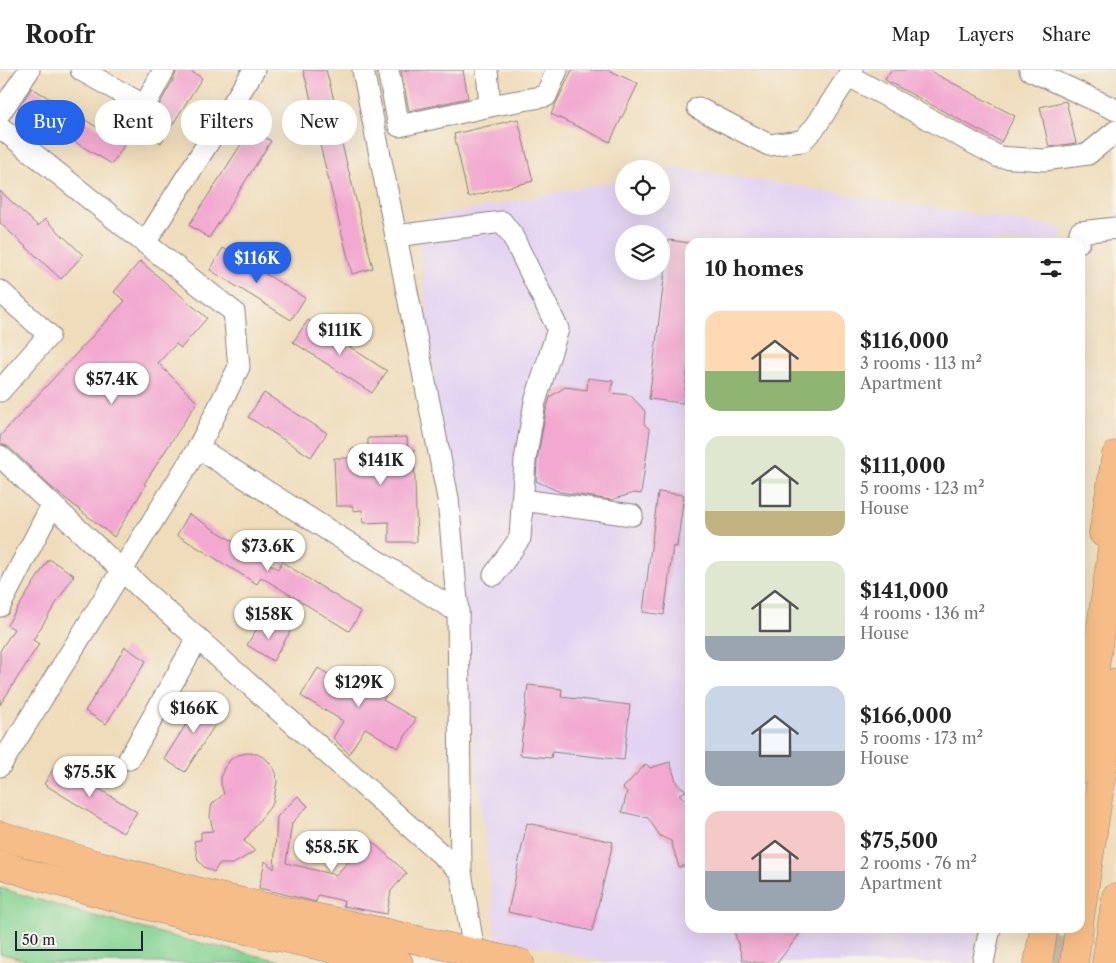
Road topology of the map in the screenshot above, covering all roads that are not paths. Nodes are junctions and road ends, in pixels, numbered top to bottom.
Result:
1 (29, 70) edge
2 (80, 70) edge
3 (164, 70) edge
4 (254, 70) edge
5 (363, 70) edge
6 (388, 70) edge
7 (487, 70) edge
8 (557, 70) edge
9 (1030, 70) edge
10 (850, 73) edge
11 (134, 100) edge
12 (148, 100) edge
13 (490, 106) junction
14 (698, 108) dead end
15 (1116, 110) edge
16 (0, 113) edge
17 (0, 127) edge
18 (1116, 131) edge
19 (1116, 228) edge
20 (396, 236) junction
21 (1079, 238) edge
22 (145, 243) junction
23 (0, 291) edge
24 (0, 391) edge
25 (198, 448) junction
26 (1116, 455) edge
27 (0, 456) edge
28 (522, 500) junction
29 (52, 505) junction
30 (632, 515) dead end
31 (1116, 515) edge
32 (122, 570) junction
33 (494, 575) dead end
34 (0, 606) edge
35 (458, 612) junction
36 (1116, 613) edge
37 (198, 638) junction
38 (1085, 649) edge
39 (1116, 682) edge
40 (1085, 736) edge
41 (129, 759) dead end
42 (0, 766) edge
43 (1085, 803) edge
44 (0, 835) edge
45 (0, 864) edge
46 (461, 872) junction
47 (1085, 884) edge
48 (1116, 897) edge
49 (989, 933) edge
50 (1043, 933) edge
51 (1077, 933) edge
52 (474, 958) edge
53 (399, 963) edge
54 (520, 963) edge
55 (983, 963) edge
56 (1038, 963) edge
57 (1074, 963) edge
58 (1106, 963) edge

1 - 16 street
2 - 11 street
3 - 12 street
4 - 22 street
5 - 20 street
6 - 13 street
7 - 13 street
8 - 13 street
9 - 15 street
10 - 14 street
10 - 18 street
17 - 22 street
19 - 21 street
20 - 28 street
20 - 35 street
22 - 25 street
23 - 24 street
25 - 32 street
25 - 35 street
26 - 38 main road
27 - 29 street
28 - 30 street
28 - 33 street
29 - 32 street
29 - 34 street
31 - 40 main road
32 - 37 street
32 - 42 street
35 - 46 street
36 - 43 main road
37 - 41 street
37 - 46 street
39 - 47 main road
44 - 52 main road
45 - 53 main road
46 - 52 street
48 - 58 main road
49 - 55 street
50 - 56 main road
51 - 57 main road
52 - 54 main road

